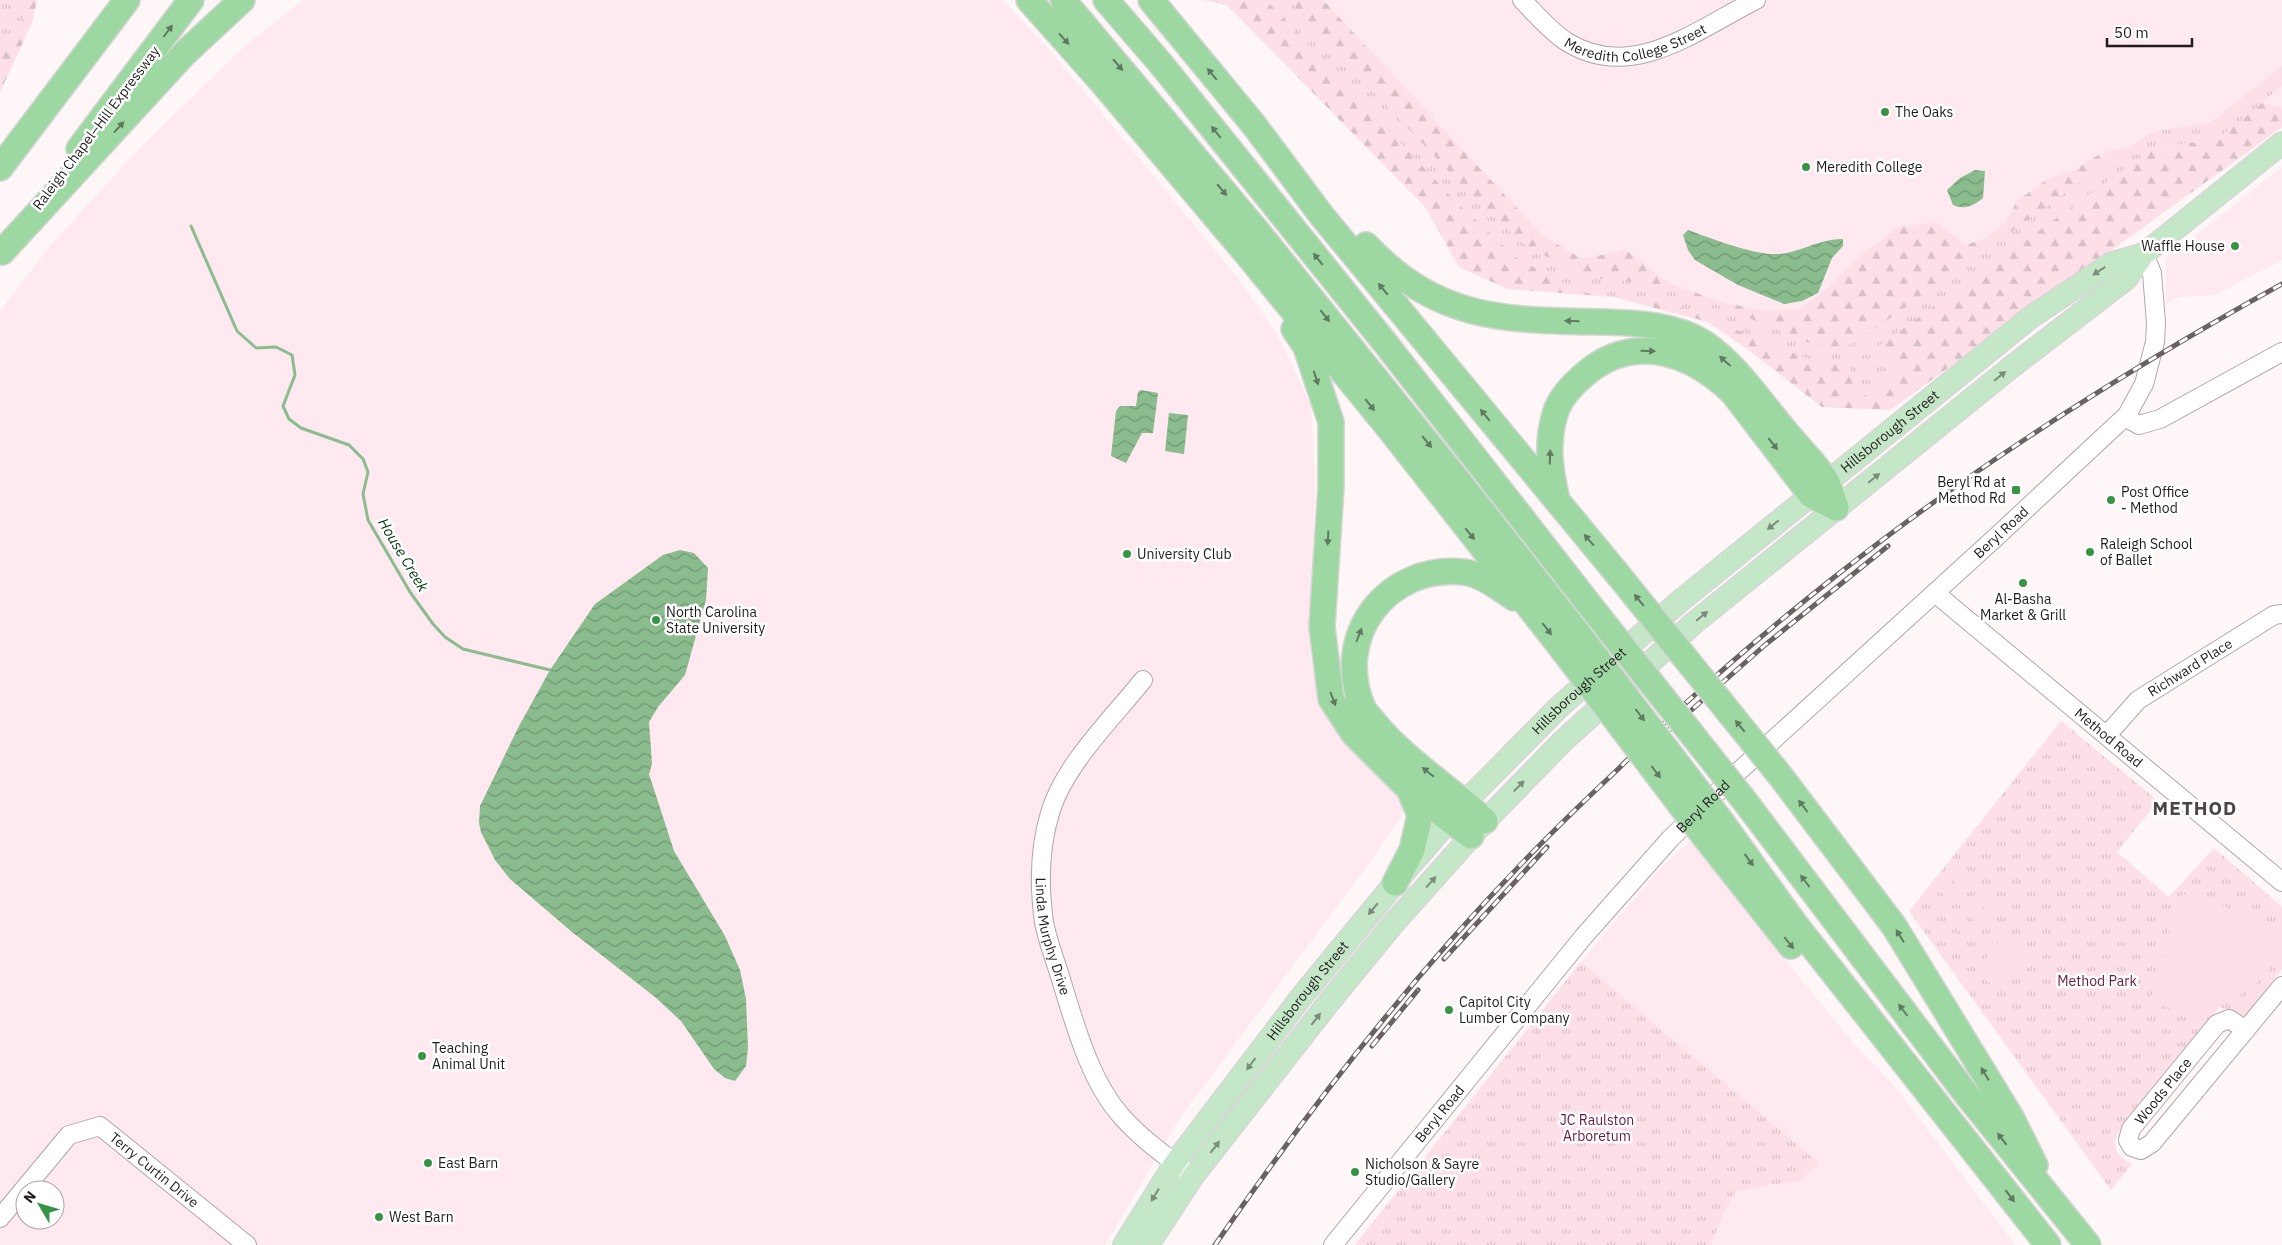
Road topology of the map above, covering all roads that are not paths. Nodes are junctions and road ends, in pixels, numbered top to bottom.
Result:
1 (105, 0) edge
2 (127, 0) edge
3 (191, 0) edge
4 (242, 0) edge
5 (1063, 0) edge
6 (1106, 0) edge
7 (1151, 0) edge
8 (1522, 0) edge
9 (1756, 0) edge
10 (1030, 1) edge
11 (1254, 125) junction
12 (2282, 143) edge
13 (0, 153) edge
14 (0, 168) edge
15 (1, 254) edge
16 (2144, 254) junction
17 (1251, 259) junction
18 (2282, 352) edge
19 (2125, 417) junction
20 (1820, 488) junction
21 (1558, 504) junction
22 (1836, 508) junction
23 (1935, 594) junction
24 (1531, 609) junction
25 (2282, 614) edge
26 (1571, 642) junction
27 (1143, 680) dead end
28 (2107, 735) junction
29 (1409, 789) junction
30 (1458, 811) junction
31 (1478, 829) junction
32 (2282, 882) edge
33 (1395, 883) junction
34 (2282, 986) edge
35 (2246, 1030) junction
36 (1175, 1163) junction
37 (1193, 1176) junction
38 (2058, 1210) junction
39 (0, 1218) edge
40 (247, 1245) edge
41 (1124, 1245) edge
42 (1148, 1245) edge
43 (1333, 1245) edge
44 (2048, 1245) edge
45 (2088, 1245) edge

1 - 13 highway
2 - 14 highway
15 -> 3 highway, Raleigh Chapel–Hill Expressway
15 -> 4 highway
5 -> 26 highway
38 -> 6 highway, bridge
11 -> 7 highway
8 - 9 street, Meredith College Street
10 -> 17 highway
20 -> 11 highway
21 -> 11 highway
12 - 16 main road, Hillsborough Street
16 - 19 street, Beryl Road
16 -> 20 main road, Hillsborough Street
22 -> 16 main road, Hillsborough Street
17 -> 24 highway
17 -> 29 highway
18 - 19 street
19 - 23 street, Beryl Road
21 -> 20 highway
20 - 22 highway
20 -> 30 main road, Hillsborough Street
38 -> 21 highway, bridge
31 -> 22 main road, Hillsborough Street
23 - 28 street, Method Road
23 - 43 street, Beryl Road
24 -> 26 highway
30 -> 24 highway
25 - 28 street, Richward Place
26 -> 44 highway, bridge
27 - 36 street, Linda Murphy Drive
28 - 32 street, Method Road
29 - 30 highway
29 - 33 highway
30 - 31 highway
30 - 33 main road, Hillsborough Street
37 -> 31 main road, Hillsborough Street
33 -> 36 main road, Hillsborough Street
34 - 35 street, Woods Place
35 - 35 street, Woods Place
36 - 37 street, Linda Murphy Drive
36 -> 41 main road, Hillsborough Street
37 - 42 main road, Hillsborough Street
38 - 45 highway
39 - 40 street, Terry Curtin Drive

